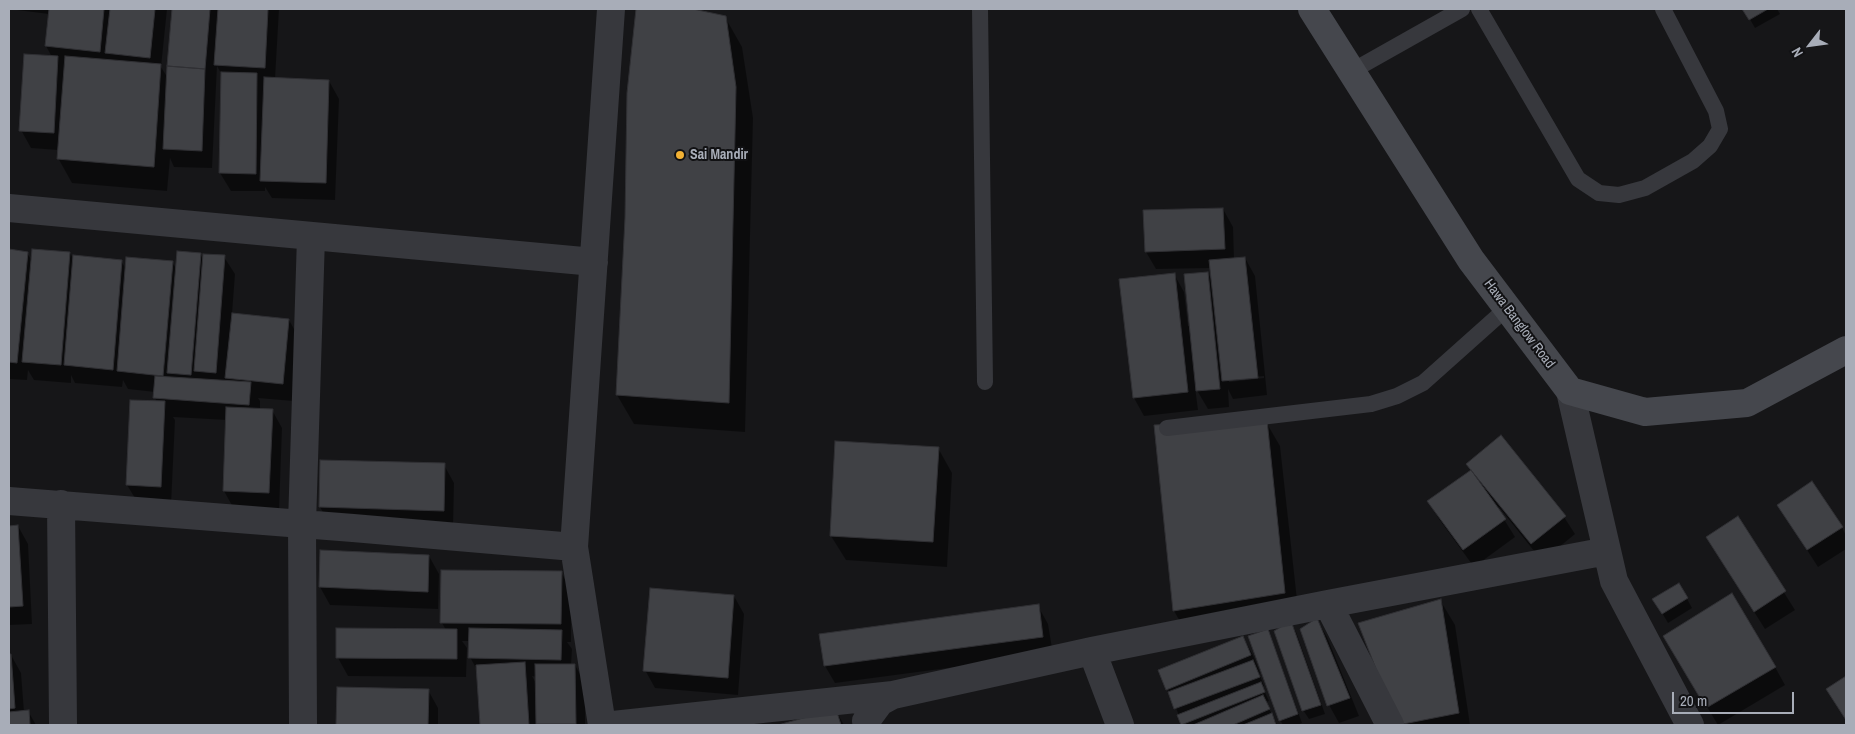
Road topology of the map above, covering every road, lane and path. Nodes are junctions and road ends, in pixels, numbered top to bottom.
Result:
1 (611, 9) edge
2 (980, 9) edge
3 (1312, 9) edge
4 (1462, 9) edge
5 (1479, 9) edge
6 (1663, 9) edge
7 (1352, 71) junction
8 (9, 208) edge
9 (311, 237) junction
10 (594, 262) junction
11 (1508, 308) junction
12 (1846, 350) edge
13 (985, 382) dead end
14 (1570, 391) junction
15 (1167, 428) dead end
16 (9, 501) edge
17 (61, 504) junction
18 (302, 524) junction
19 (574, 547) junction
20 (1607, 551) junction
21 (1328, 604) junction
22 (1092, 651) junction
23 (893, 695) junction
24 (63, 725) edge
25 (303, 725) edge
26 (602, 725) edge
27 (613, 725) edge
28 (867, 725) edge
29 (1120, 725) edge
30 (1390, 725) edge
31 (1690, 725) edge

1 - 10 street
2 - 13 lane
3 - 7 street, Hawa Banglow Road
4 - 7 lane
5 - 6 lane
7 - 11 street, Hawa Banglow Road
8 - 9 street
9 - 10 street
9 - 18 street
10 - 19 street
11 - 14 street, Hawa Banglow Road
11 - 15 lane
12 - 14 street
14 - 20 street
16 - 17 street
17 - 18 street
17 - 24 street
18 - 19 street
18 - 25 street
19 - 26 street
20 - 21 street
20 - 31 street
21 - 22 street
21 - 30 street
22 - 23 street
22 - 29 street
23 - 27 street
23 - 28 street

